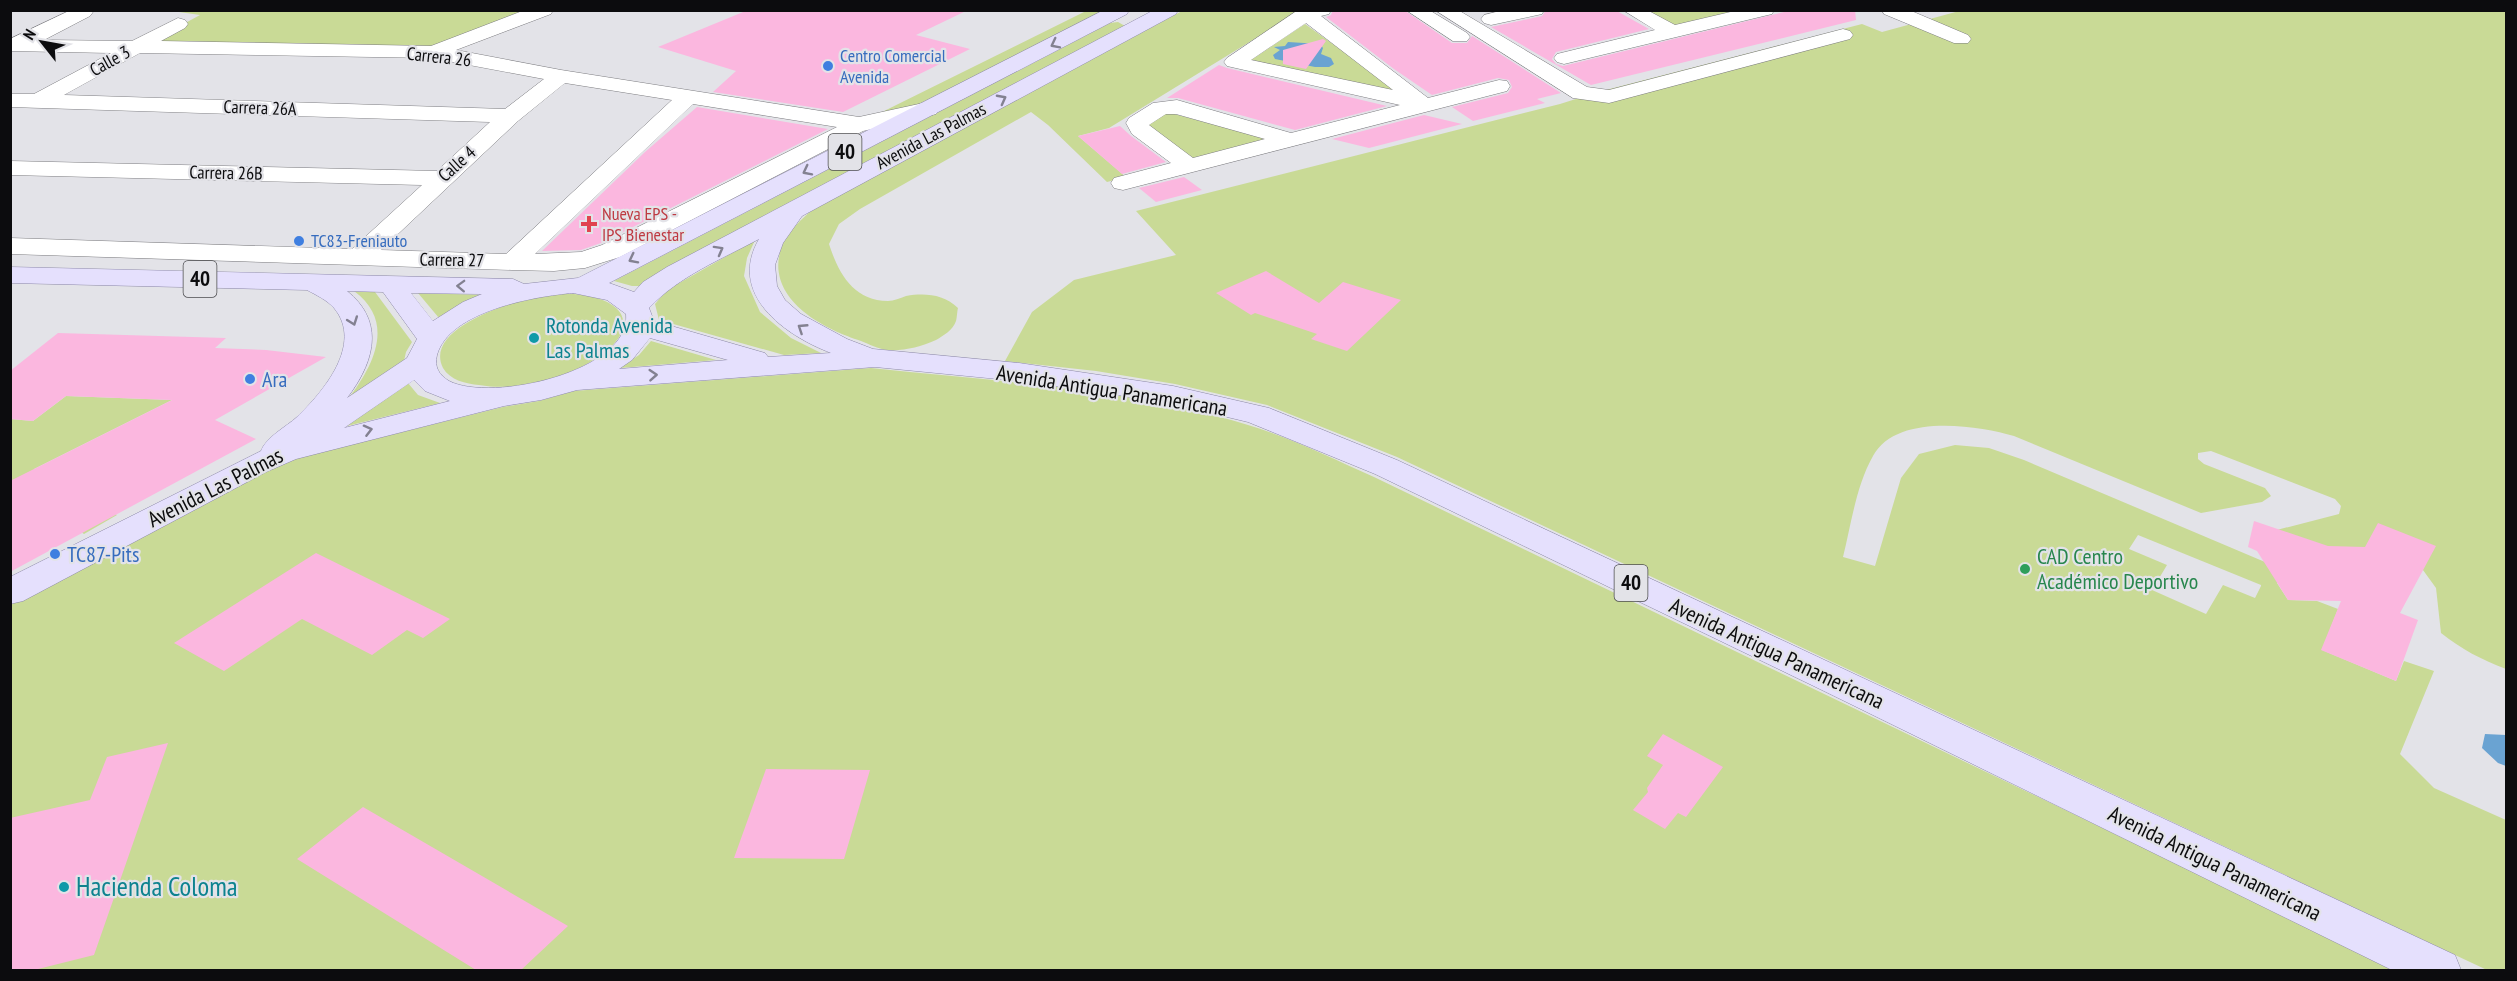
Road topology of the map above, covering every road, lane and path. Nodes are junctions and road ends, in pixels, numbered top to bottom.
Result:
1 (544, 10) edge
2 (1169, 10) edge
3 (1415, 10) edge
4 (1444, 10) edge
5 (1535, 10) edge
6 (1632, 10) edge
7 (1891, 10) edge
8 (1764, 11) edge
9 (83, 12) edge
10 (1314, 12) edge
11 (1113, 14) edge
12 (1491, 19) dead end
13 (1147, 22) junction
14 (178, 24) dead end
15 (1671, 31) junction
16 (1843, 35) dead end
17 (1961, 39) dead end
18 (14, 45) edge
19 (132, 48) junction
20 (432, 52) junction
21 (1564, 58) dead end
22 (561, 76) junction
23 (1499, 86) dead end
24 (688, 97) junction
25 (10, 100) edge
26 (37, 101) junction
27 (1568, 103) dead end
28 (1426, 104) junction
29 (928, 109) junction
30 (10, 116) edge
31 (510, 116) junction
32 (862, 123) junction
33 (887, 131) junction
34 (1291, 140) junction
35 (1189, 166) junction
36 (10, 168) edge
37 (441, 178) junction
38 (1123, 183) dead end
39 (801, 206) junction
40 (10, 246) edge
41 (357, 258) junction
42 (512, 262) junction
43 (10, 275) edge
44 (312, 282) junction
45 (390, 283) junction
46 (582, 286) junction
47 (540, 288) junction
48 (638, 316) junction
49 (426, 350) junction
50 (875, 358) junction
51 (777, 365) junction
52 (573, 381) junction
53 (502, 397) junction
54 (291, 449) junction
55 (255, 465) junction
56 (10, 592) edge
57 (2438, 970) edge

1 - 20 street
2 - 13 main road, Avenida Las Palmas / 40
3 - 27 street
4 - 16 street
5 - 12 street
6 - 15 street
7 - 17 street
8 - 15 street
9 - 18 street
10 - 28 street
10 - 28 street
11 - 13 main road, 40
11 -> 29 main road, Avenida Las Palmas / 40
39 -> 13 main road, Avenida Las Palmas / 40
14 - 19 street, Calle 3
15 - 21 street
18 - 19 street, Carrera 26
19 - 20 street, Carrera 26
19 - 26 street, Calle 3
20 - 22 street, Carrera 26
22 - 24 street, Carrera 26
22 - 31 street, Calle 4
23 - 28 street
24 - 32 street, Carrera 26
24 - 42 street
25 - 26 street, Carrera 26A
26 - 30 street, Calle 3
26 - 31 street, Carrera 26A
28 - 34 street
29 - 32 street, Carrera 26
29 - 33 main road, Avenida Las Palmas / 40
31 - 37 street, Calle 4
32 - 33 street, Carrera 26
32 - 42 street, Carrera 27
33 -> 46 main road, Avenida Las Palmas / 40
34 - 35 street
34 - 35 street
35 - 38 street
36 - 37 street, Carrera 26B
37 - 41 street, Calle 4
48 -> 39 main road, Avenida Las Palmas / 40
50 -> 39 main road
40 - 41 street, Carrera 27
41 - 42 street, Carrera 27
43 - 44 main road, 40
44 - 45 main road, 40
44 -> 55 main road
47 -> 45 main road, 40
45 - 49 main road, 40
46 - 47 main road, 40
46 - 48 main road, 40
47 - 49 main road, 40
48 - 51 main road, Avenida Antigua Panamericana / 40
48 - 52 main road, 40
49 - 53 main road, 40
49 - 54 main road, Avenida Las Palmas
50 - 51 main road, Avenida Antigua Panamericana / 40
50 - 57 main road, Avenida Antigua Panamericana / 40
52 -> 51 main road, Avenida Antigua Panamericana / 40
52 - 53 main road, 40
54 -> 53 main road, Avenida Las Palmas
54 - 55 main road, Avenida Las Palmas
55 - 56 main road, Avenida Las Palmas

